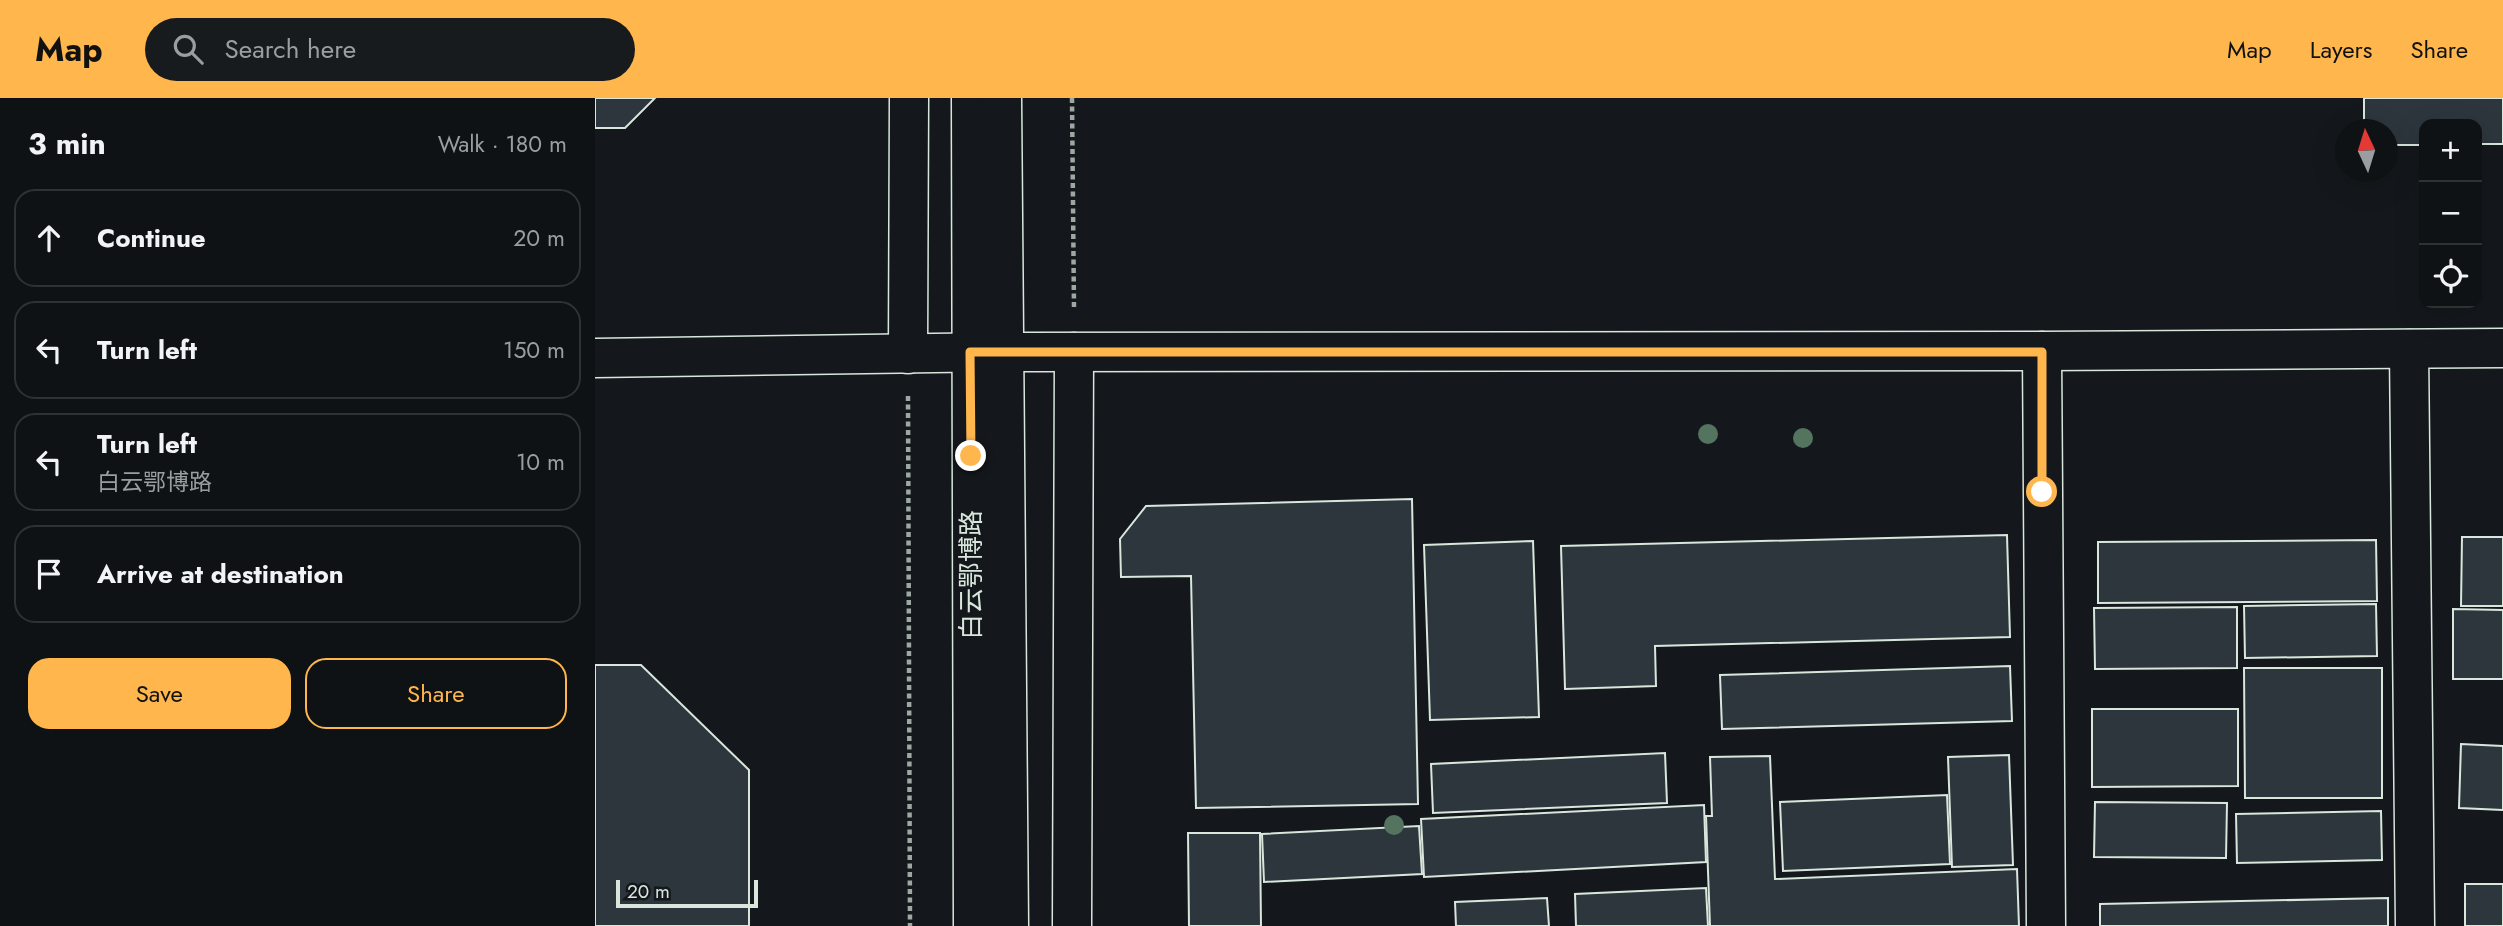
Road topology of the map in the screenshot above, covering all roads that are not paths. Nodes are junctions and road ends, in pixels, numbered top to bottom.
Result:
1 (909, 98) edge
2 (971, 98) edge
3 (1002, 98) edge
4 (2503, 348) edge
5 (2409, 349) junction
6 (986, 352) junction
7 (1074, 352) junction
8 (2042, 352) junction
9 (908, 354) junction
10 (595, 358) edge
11 (972, 926) edge
12 (1009, 926) edge
13 (1072, 926) edge
14 (2046, 926) edge
15 (2415, 926) edge

1 - 9 street
2 - 6 street, 白云鄂博路
3 - 6 street, 白云鄂博路
4 - 5 street
5 - 8 street
5 - 15 street
6 - 7 street
6 - 9 street
6 - 11 street, 白云鄂博路
6 - 12 street, 白云鄂博路
7 - 8 street
7 - 13 street
8 - 14 street
9 - 10 street

